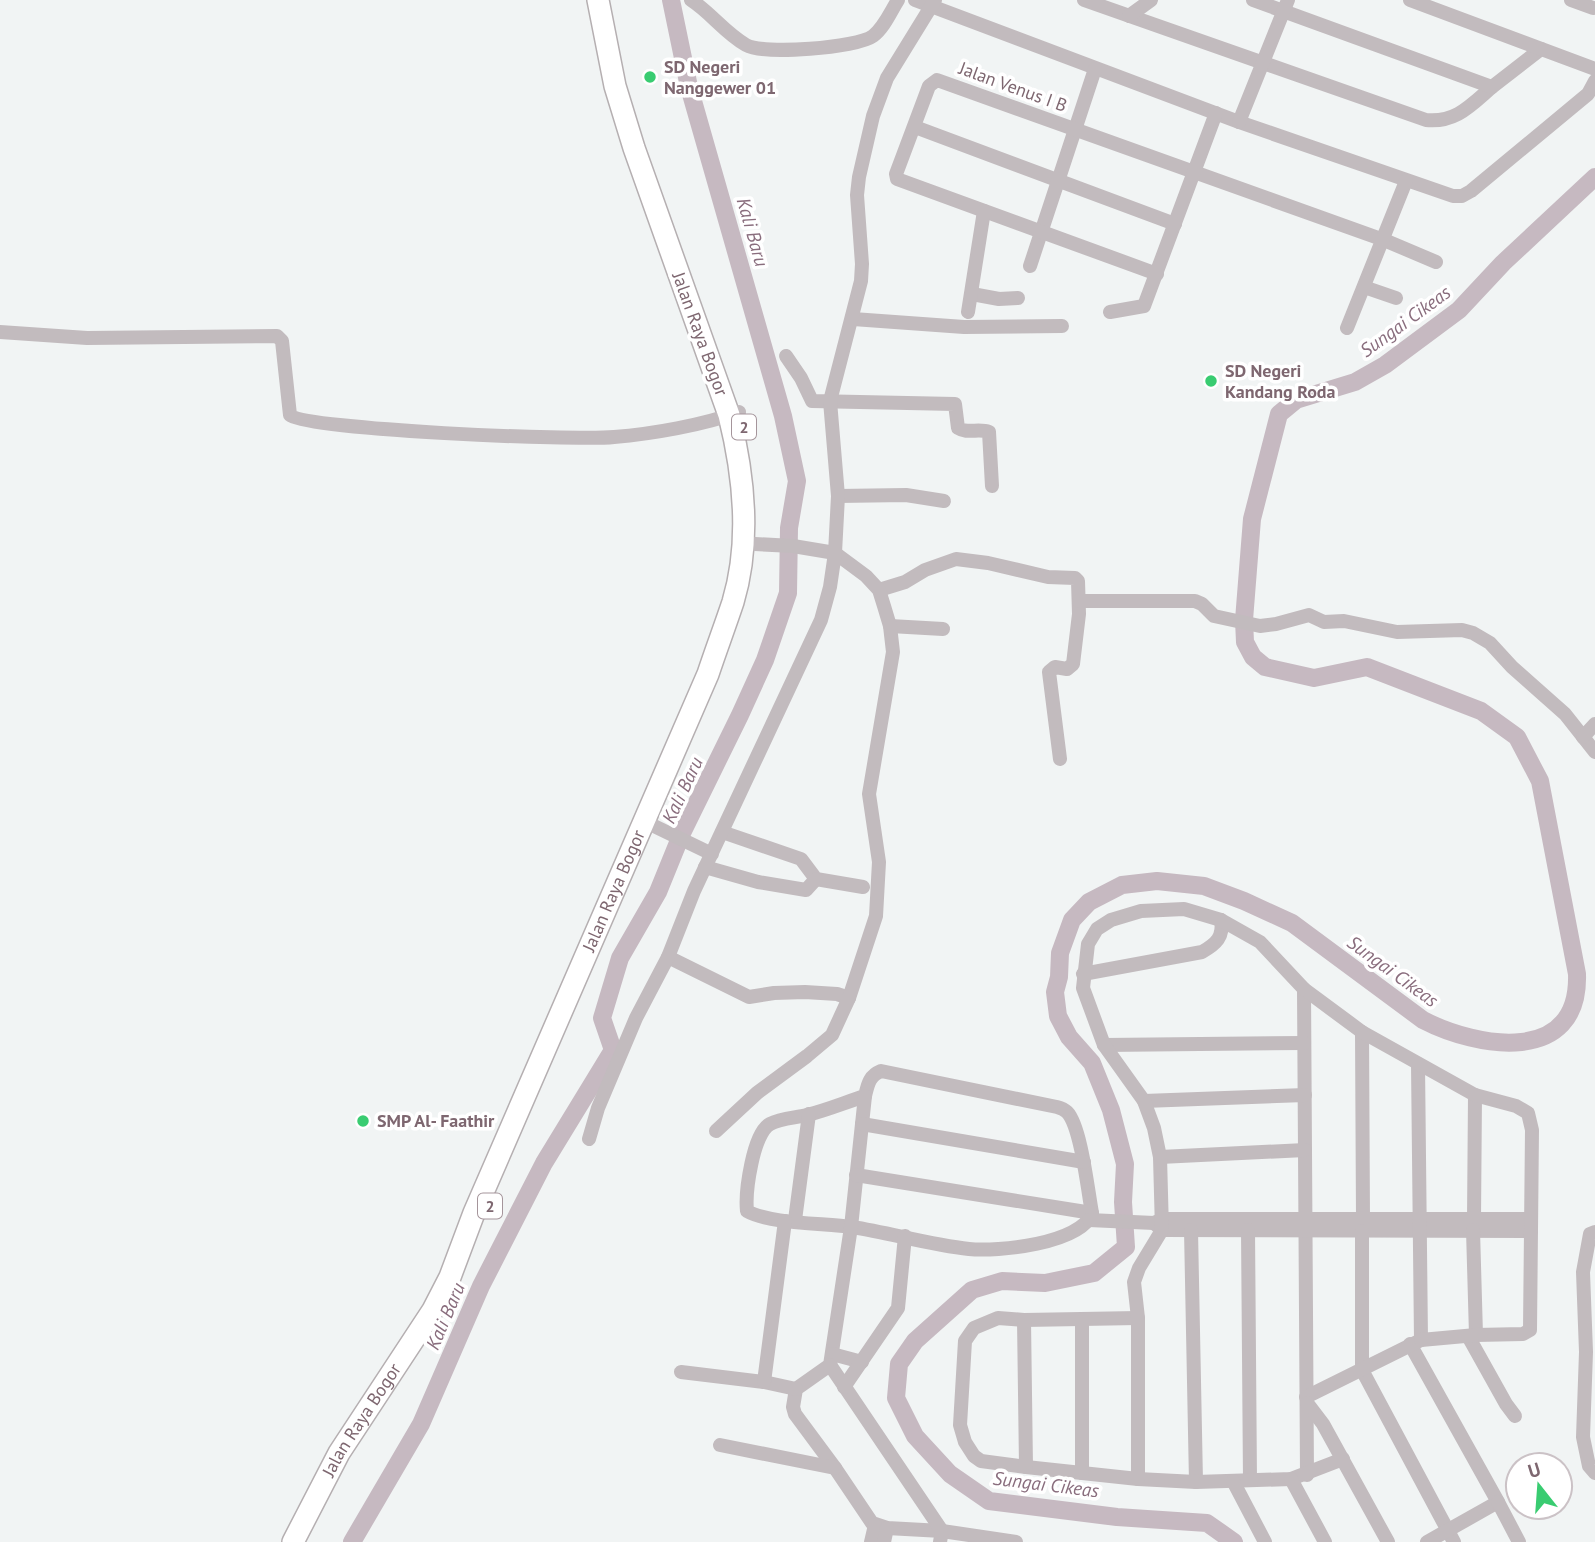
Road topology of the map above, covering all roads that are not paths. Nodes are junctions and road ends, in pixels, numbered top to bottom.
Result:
1 (598, 0) edge
2 (609, 0) edge
3 (691, 0) edge
4 (898, 0) edge
5 (915, 0) edge
6 (1084, 0) edge
7 (1151, 0) edge
8 (1253, 0) edge
9 (1410, 0) edge
10 (1571, 0) edge
11 (933, 3) edge
12 (1286, 5) edge
13 (1593, 7) edge
14 (1129, 16) junction
15 (1541, 49) junction
16 (1263, 62) junction
17 (1096, 69) junction
18 (1595, 69) edge
19 (1595, 81) edge
20 (1492, 87) junction
21 (1216, 113) junction
22 (1239, 122) junction
23 (915, 127) junction
24 (1076, 130) junction
25 (1195, 172) junction
26 (1059, 181) junction
27 (1406, 181) junction
28 (984, 211) junction
29 (1175, 225) junction
30 (1041, 230) junction
31 (1384, 240) junction
32 (1436, 262) dead end
33 (1030, 266) dead end
34 (1157, 274) junction
35 (1364, 287) junction
36 (972, 294) junction
37 (1018, 298) dead end
38 (1396, 298) dead end
39 (968, 312) dead end
40 (1110, 312) dead end
41 (853, 318) junction
42 (1062, 326) dead end
43 (1347, 328) dead end
44 (0, 332) edge
45 (786, 356) dead end
46 (830, 401) junction
47 (734, 414) junction
48 (992, 486) dead end
49 (838, 496) junction
50 (944, 501) dead end
51 (755, 544) junction
52 (835, 553) junction
53 (878, 590) junction
54 (1079, 601) junction
55 (890, 626) junction
56 (943, 629) dead end
57 (1595, 724) edge
58 (1583, 737) junction
59 (1595, 752) edge
60 (1060, 759) dead end
61 (663, 830) junction
62 (722, 832) junction
63 (709, 861) junction
64 (816, 879) junction
65 (863, 887) dead end
66 (1221, 920) junction
67 (668, 957) junction
68 (1083, 974) junction
69 (1304, 989) junction
70 (849, 998) junction
71 (1362, 1032) junction
72 (1304, 1043) junction
73 (1104, 1045) junction
74 (1418, 1064) junction
75 (1305, 1095) junction
76 (1475, 1095) junction
77 (865, 1096) junction
78 (1144, 1101) junction
79 (809, 1114) junction
80 (862, 1124) junction
81 (716, 1131) dead end
82 (589, 1139) dead end
83 (1306, 1150) junction
84 (1160, 1157) junction
85 (1084, 1162) junction
86 (856, 1175) junction
87 (1094, 1218) junction
88 (790, 1220) junction
89 (1160, 1224) junction
90 (1307, 1225) junction
91 (1363, 1225) junction
92 (1420, 1225) junction
93 (1474, 1225) junction
94 (1531, 1225) junction
95 (851, 1227) junction
96 (1191, 1230) junction
97 (1248, 1230) junction
98 (1595, 1232) edge
99 (905, 1236) junction
100 (1138, 1318) junction
101 (1082, 1319) junction
102 (1024, 1320) junction
103 (1472, 1335) junction
104 (1415, 1342) junction
105 (1590, 1352) edge
106 (831, 1360) junction
107 (862, 1362) junction
108 (1362, 1370) junction
109 (681, 1372) dead end
110 (764, 1382) junction
111 (844, 1387) junction
112 (796, 1389) junction
113 (1306, 1400) junction
114 (1515, 1416) dead end
115 (720, 1445) dead end
116 (1343, 1459) junction
117 (1026, 1467) junction
118 (835, 1468) junction
119 (1082, 1473) junction
120 (1595, 1473) edge
121 (1307, 1475) junction
122 (1138, 1479) junction
123 (1291, 1479) junction
124 (1250, 1480) junction
125 (1233, 1481) junction
126 (1196, 1482) junction
127 (1498, 1502) junction
128 (882, 1532) edge
129 (941, 1536) edge
130 (1451, 1536) edge
131 (997, 1541) edge
132 (293, 1542) edge
133 (306, 1542) edge
134 (871, 1542) edge
135 (1016, 1542) edge
136 (1265, 1542) edge
137 (1325, 1542) edge
138 (1388, 1542) edge
139 (1427, 1542) edge
140 (1519, 1542) edge

1 - 47 highway, Jalan Raya Bogor / 2
2 - 47 highway, Jalan Raya Bogor / 2
3 - 4 street
5 - 11 street
6 - 14 street
7 - 14 street
8 - 12 street
9 - 15 street
10 - 13 street
11 - 17 street
11 - 41 street
12 - 16 street
12 - 20 street
14 - 16 street
15 - 18 street
15 - 20 street
16 - 20 street
16 - 22 street
17 - 21 street
17 - 24 street
19 - 27 street
21 - 22 street
21 - 25 street
22 - 27 street
23 - 24 street, Jalan Venus I B
23 - 26 street
23 - 28 street
24 - 25 street, Jalan Venus I B
24 - 26 street
25 - 29 street
25 - 31 street, Jalan Venus I B
26 - 29 street
26 - 30 street
27 - 31 street
28 - 30 street
28 - 36 street
29 - 34 street
30 - 33 street
30 - 34 street
31 - 32 street, Jalan Venus I B
31 - 35 street
34 - 40 street
35 - 38 street
35 - 43 street
36 - 37 street
36 - 39 street
41 - 42 street
41 - 46 street
44 - 47 street
45 - 46 street
46 - 48 street
46 - 49 street
47 - 51 highway, Jalan Raya Bogor / 2
47 - 132 highway, Jalan Raya Bogor / 2
49 - 50 street
49 - 52 street
51 - 52 street
51 - 61 highway, Jalan Raya Bogor / 2
52 - 53 street
52 - 62 street
53 - 54 street
53 - 55 street
54 - 58 street
54 - 60 street
55 - 56 street
55 - 70 street
57 - 58 street
58 - 59 street
61 - 63 street
61 - 133 highway, Jalan Raya Bogor / 2
62 - 63 street
62 - 64 street
63 - 64 street
63 - 67 street
64 - 65 street
66 - 68 street
66 - 68 street
66 - 69 street
67 - 70 street
67 - 82 street
68 - 73 street
69 - 71 street
69 - 72 street
70 - 81 street
71 - 74 street
71 - 91 street
72 - 73 street
72 - 75 street
73 - 78 street
74 - 76 street
74 - 92 street
75 - 78 street
75 - 83 street
76 - 93 street
76 - 94 street
77 - 79 street
77 - 80 street
77 - 85 street
78 - 84 street
79 - 88 street
79 - 88 street
80 - 85 street
80 - 86 street
83 - 84 street
83 - 90 street
84 - 89 street
85 - 87 street
86 - 87 street
86 - 95 street
87 - 89 street
87 - 99 street
88 - 95 street
88 - 110 street
89 - 90 street
89 - 96 street
89 - 100 street
90 - 91 street
90 - 97 street
90 - 113 street
91 - 92 street
91 - 108 street
92 - 93 street
92 - 104 street
93 - 94 street
93 - 103 street
94 - 103 street
95 - 99 street
95 - 106 street
96 - 97 street
96 - 126 street
97 - 124 street
98 - 105 street
99 - 107 street
100 - 101 street
100 - 122 street
101 - 102 street
101 - 119 street
102 - 117 street
102 - 117 street
103 - 104 street
103 - 114 street
104 - 108 street
104 - 127 street
105 - 120 street
106 - 107 street
106 - 111 street
106 - 112 street
107 - 111 street
108 - 113 street
108 - 130 street
109 - 110 street
110 - 112 street
111 - 129 street
112 - 118 street
113 - 116 street
113 - 121 street
115 - 118 street
116 - 121 street
116 - 138 street
117 - 119 street
118 - 128 street
119 - 122 street
121 - 123 street
122 - 126 street
123 - 124 street
123 - 137 street
124 - 125 street
125 - 126 street
125 - 136 street
127 - 130 street
127 - 140 street
128 - 129 street
128 - 134 street
129 - 131 street
130 - 139 street
131 - 135 street

